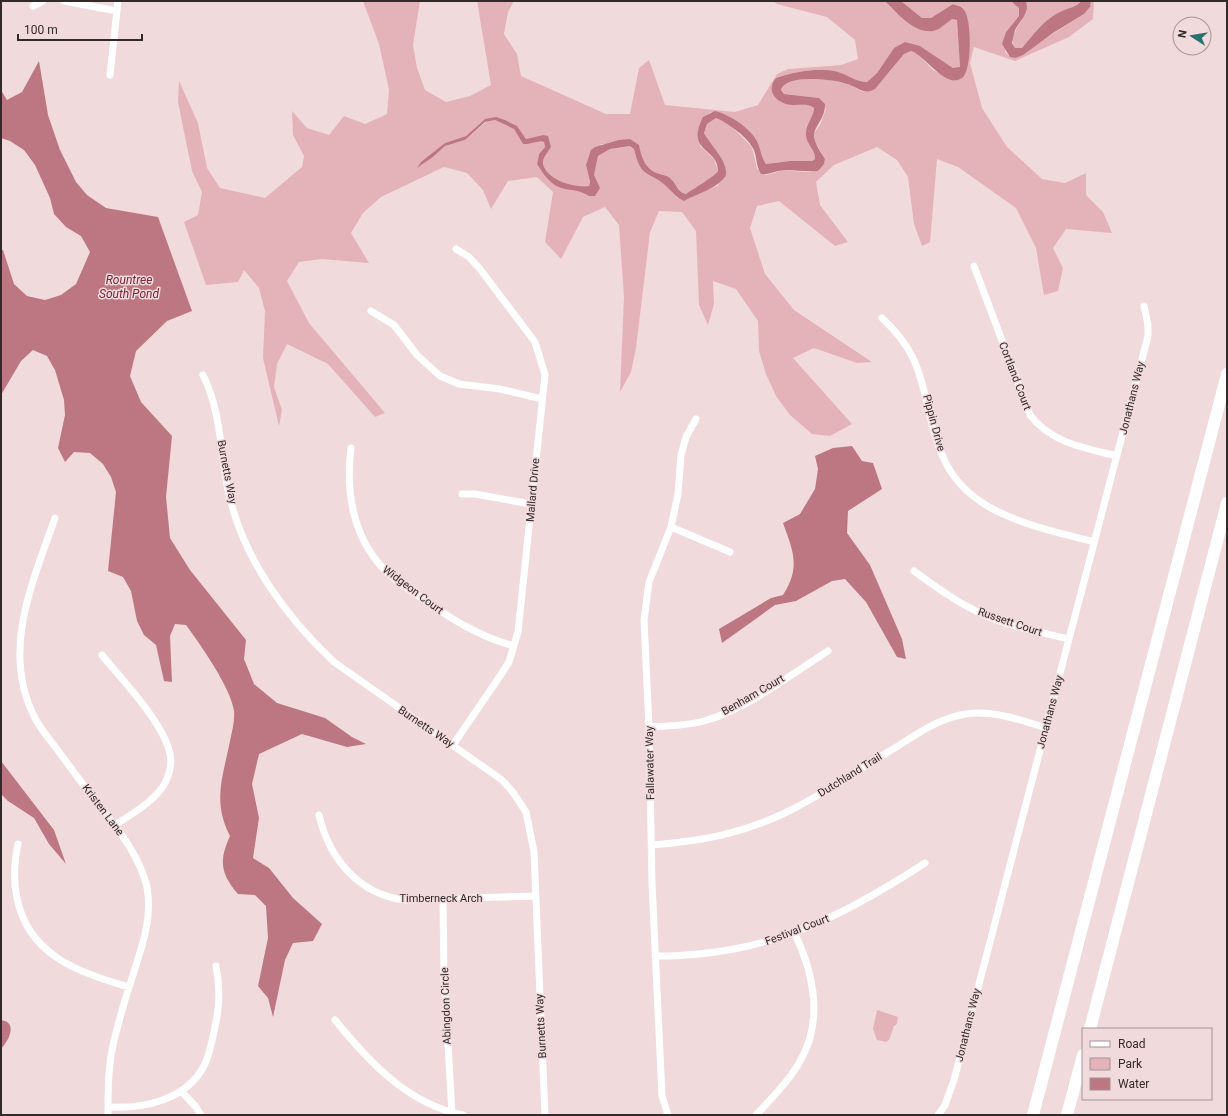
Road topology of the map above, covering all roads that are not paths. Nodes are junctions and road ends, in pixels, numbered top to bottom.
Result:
1 (43, 1) edge
2 (64, 1) edge
3 (118, 1) edge
4 (33, 6) dead end
5 (117, 11) junction
6 (110, 75) dead end
7 (456, 249) dead end
8 (974, 266) dead end
9 (1144, 306) dead end
10 (372, 311) dead end
11 (882, 318) dead end
12 (203, 374) dead end
13 (1227, 374) edge
14 (542, 399) junction
15 (696, 419) dead end
16 (351, 448) dead end
17 (1117, 456) junction
18 (462, 494) dead end
19 (1227, 503) edge
20 (531, 504) junction
21 (54, 518) dead end
22 (671, 527) junction
23 (1094, 542) junction
24 (730, 552) dead end
25 (914, 571) dead end
26 (1069, 639) junction
27 (514, 646) junction
28 (828, 650) dead end
29 (102, 655) dead end
30 (649, 727) junction
31 (1046, 728) junction
32 (453, 745) junction
33 (319, 815) dead end
34 (115, 824) junction
35 (18, 844) dead end
36 (652, 845) junction
37 (925, 863) dead end
38 (535, 896) junction
39 (443, 900) junction
40 (795, 934) junction
41 (655, 956) junction
42 (216, 966) dead end
43 (129, 987) junction
44 (335, 1020) dead end
45 (1090, 1028) edge
46 (1082, 1060) edge
47 (181, 1091) junction
48 (108, 1107) junction
49 (452, 1113) junction
50 (108, 1115) edge
51 (201, 1115) edge
52 (463, 1115) edge
53 (546, 1115) edge
54 (668, 1115) edge
55 (756, 1115) edge
56 (938, 1115) edge
57 (1033, 1115) edge
58 (1067, 1115) edge

1 - 4 street
2 - 5 street
3 - 5 street
5 - 6 street
7 - 14 street, Mallard Drive
8 - 17 street, Cortland Court
9 - 17 street, Jonathans Way
10 - 14 street
11 - 23 street, Pippin Drive
12 - 32 street, Burnetts Way
13 - 57 highway
14 - 20 street, Mallard Drive
15 - 22 street, Fallawater Way
16 - 27 street, Widgeon Court
17 - 23 street, Jonathans Way
18 - 20 street
19 - 45 highway
20 - 27 street, Mallard Drive
21 - 34 street, Kristen Lane
22 - 24 street
22 - 30 street, Fallawater Way
23 - 26 street, Jonathans Way
25 - 26 street, Russett Court
26 - 31 street, Jonathans Way
27 - 32 street, Mallard Drive
28 - 30 street, Benham Court
29 - 34 street
30 - 36 street, Fallawater Way
31 - 36 street, Dutchland Trail
31 - 56 street, Jonathans Way
32 - 38 street, Burnetts Way
33 - 39 street, Timberneck Arch
34 - 43 street, Kristen Lane
35 - 43 street
36 - 41 street, Fallawater Way
37 - 40 street, Festival Court
38 - 39 street, Timberneck Arch
38 - 53 street, Burnetts Way
39 - 49 street, Abingdon Circle
40 - 41 street, Festival Court
40 - 55 street
41 - 54 street, Fallawater Way
42 - 47 street
43 - 48 street, Kristen Lane
44 - 49 street
46 - 58 highway
47 - 48 street
47 - 51 street
48 - 50 street, Kristen Lane
49 - 52 street

